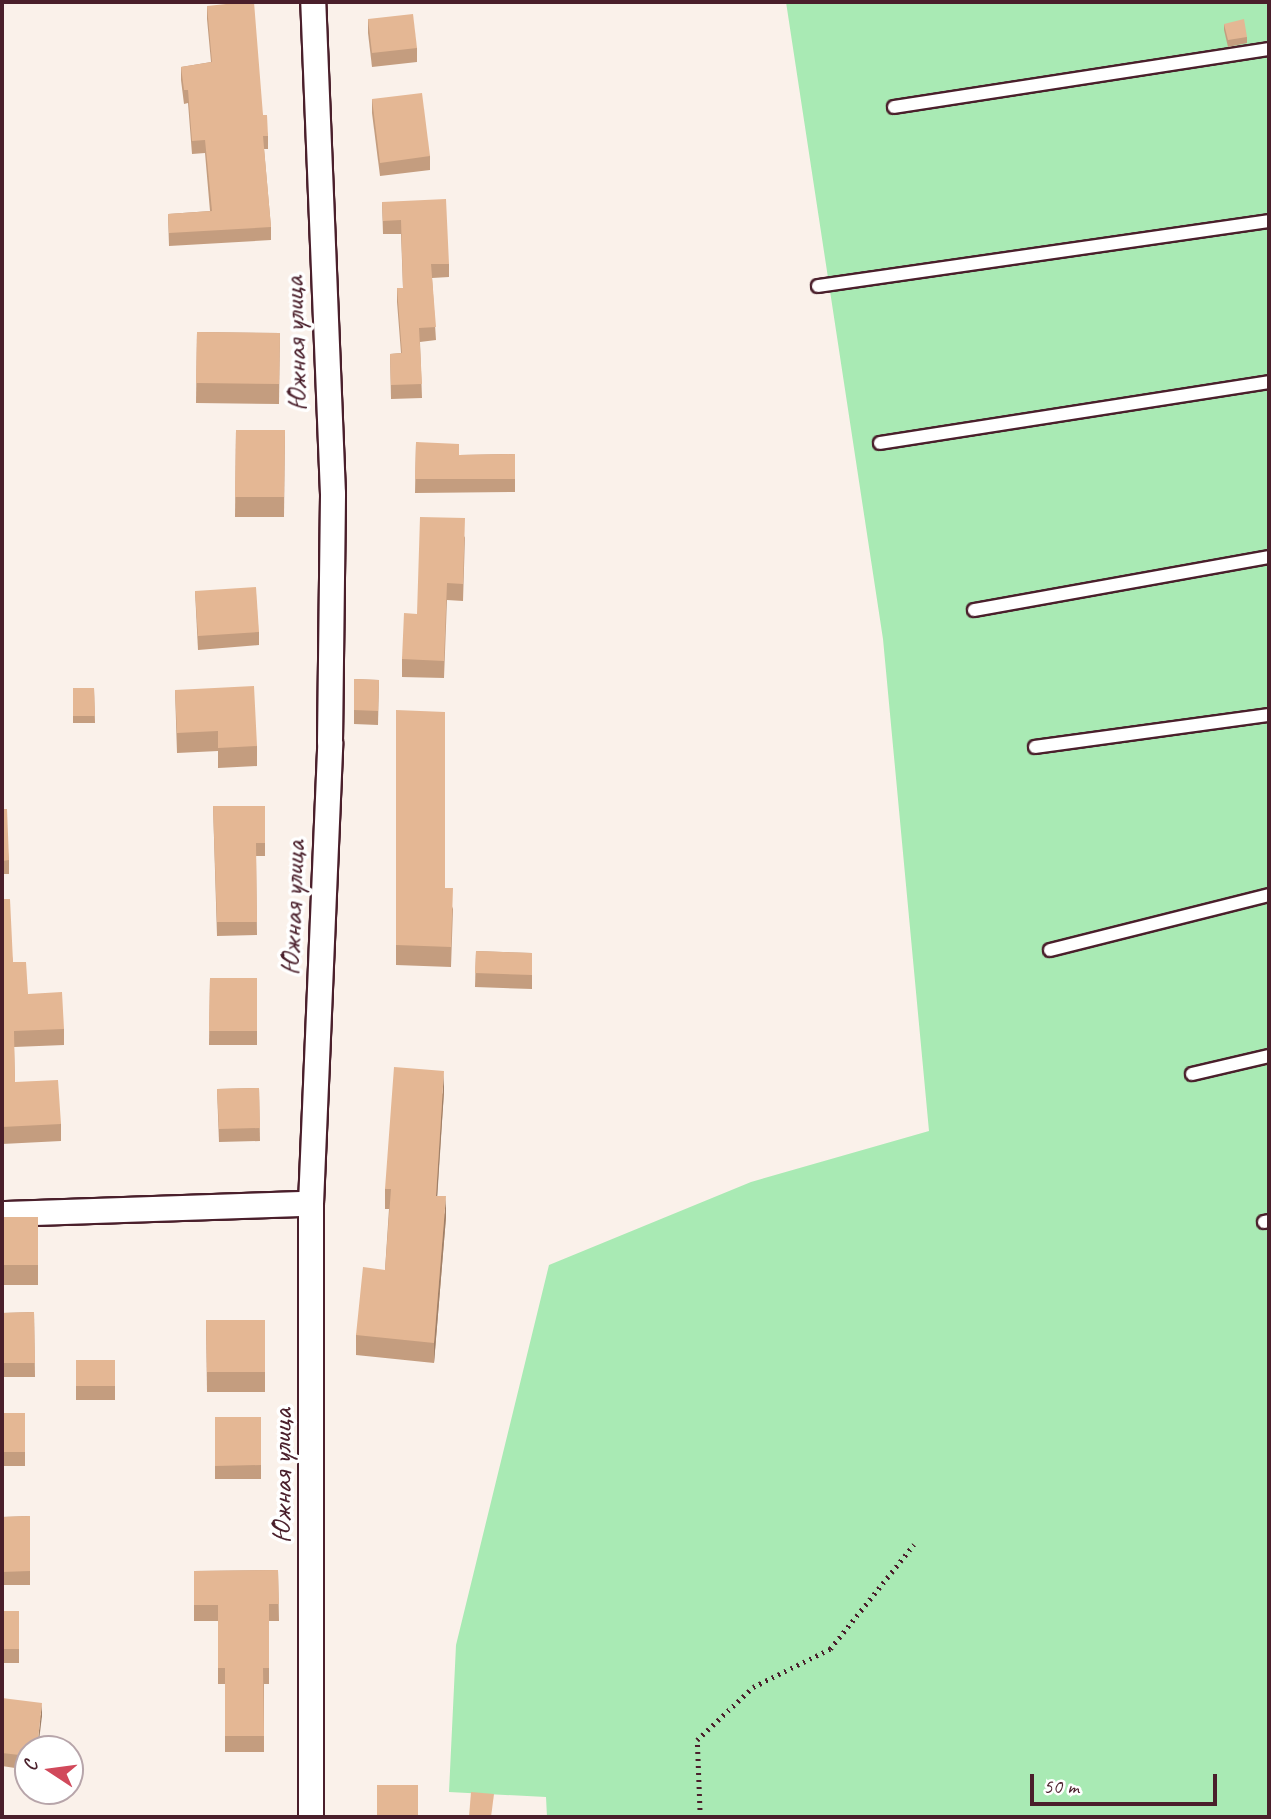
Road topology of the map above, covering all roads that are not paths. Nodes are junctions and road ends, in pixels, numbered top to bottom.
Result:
1 (313, 2) edge
2 (1269, 50) edge
3 (894, 107) dead end
4 (1269, 221) edge
5 (818, 286) dead end
6 (1269, 382) edge
7 (880, 443) dead end
8 (1269, 557) edge
9 (974, 610) dead end
10 (1269, 715) edge
11 (1035, 747) dead end
12 (1269, 895) edge
13 (1050, 950) dead end
14 (1269, 1056) edge
15 (1192, 1074) dead end
16 (311, 1204) junction
17 (2, 1214) edge
18 (311, 1817) edge

1 - 16 street, Южная улица
2 - 3 lane
4 - 5 lane
6 - 7 lane
8 - 9 lane
10 - 11 lane
12 - 13 lane
14 - 15 lane
16 - 17 street
16 - 18 street, Южная улица

